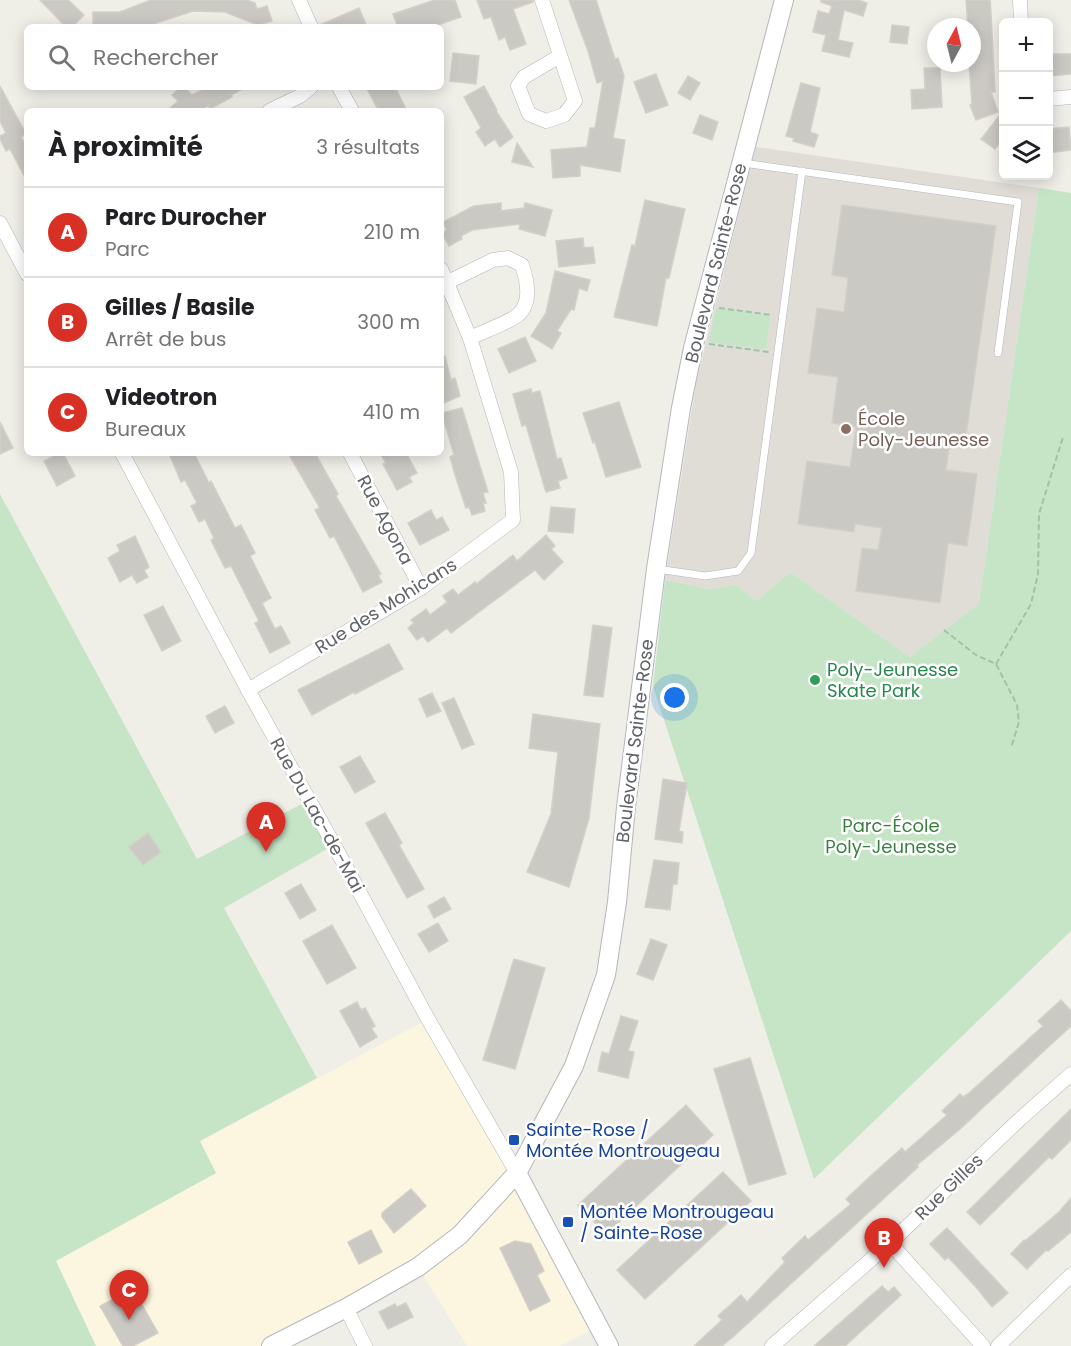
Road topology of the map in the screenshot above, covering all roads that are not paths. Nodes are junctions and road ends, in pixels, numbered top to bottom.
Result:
1 (299, 0) edge
2 (542, 0) edge
3 (784, 0) edge
4 (1020, 0) edge
5 (1021, 18) edge
6 (309, 24) edge
7 (560, 56) junction
8 (307, 90) edge
9 (341, 90) edge
10 (1071, 97) edge
11 (1053, 99) edge
12 (275, 108) edge
13 (350, 108) edge
14 (741, 162) junction
15 (802, 171) junction
16 (0, 223) edge
17 (24, 268) edge
18 (444, 275) edge
19 (448, 282) junction
20 (470, 338) junction
21 (998, 353) dead end
22 (124, 456) edge
23 (352, 456) edge
24 (656, 569) junction
25 (421, 588) junction
26 (248, 690) junction
27 (1071, 1074) edge
28 (517, 1173) junction
29 (890, 1243) junction
30 (1071, 1275) edge
31 (346, 1308) junction
32 (271, 1346) edge
33 (365, 1346) edge
34 (609, 1346) edge
35 (772, 1346) edge
36 (983, 1346) edge
37 (998, 1346) edge

1 - 6 street
2 - 7 street
3 - 14 street, Boulevard Sainte-Rose
4 - 5 street
7 - 7 street
8 - 12 street
9 - 13 street
10 - 11 street
14 - 15 lane
14 - 24 street, Boulevard Sainte-Rose
15 - 21 lane
15 - 24 lane
16 - 17 street
18 - 19 street, Rue des Mohicans
19 - 20 street, Rue des Mohicans
19 - 20 street
20 - 25 street, Rue des Mohicans
22 - 26 street, Rue Du Lac-de-Mai
23 - 25 street, Rue Agona
24 - 28 street, Boulevard Sainte-Rose
25 - 26 street, Rue des Mohicans
26 - 28 street, Rue Du Lac-de-Mai
27 - 29 street, Rue Gilles
28 - 31 street, Boulevard Sainte-Rose
28 - 34 street
29 - 35 street, Rue Gilles
29 - 36 street
30 - 37 street
31 - 32 street, Boulevard Sainte-Rose
31 - 33 street

